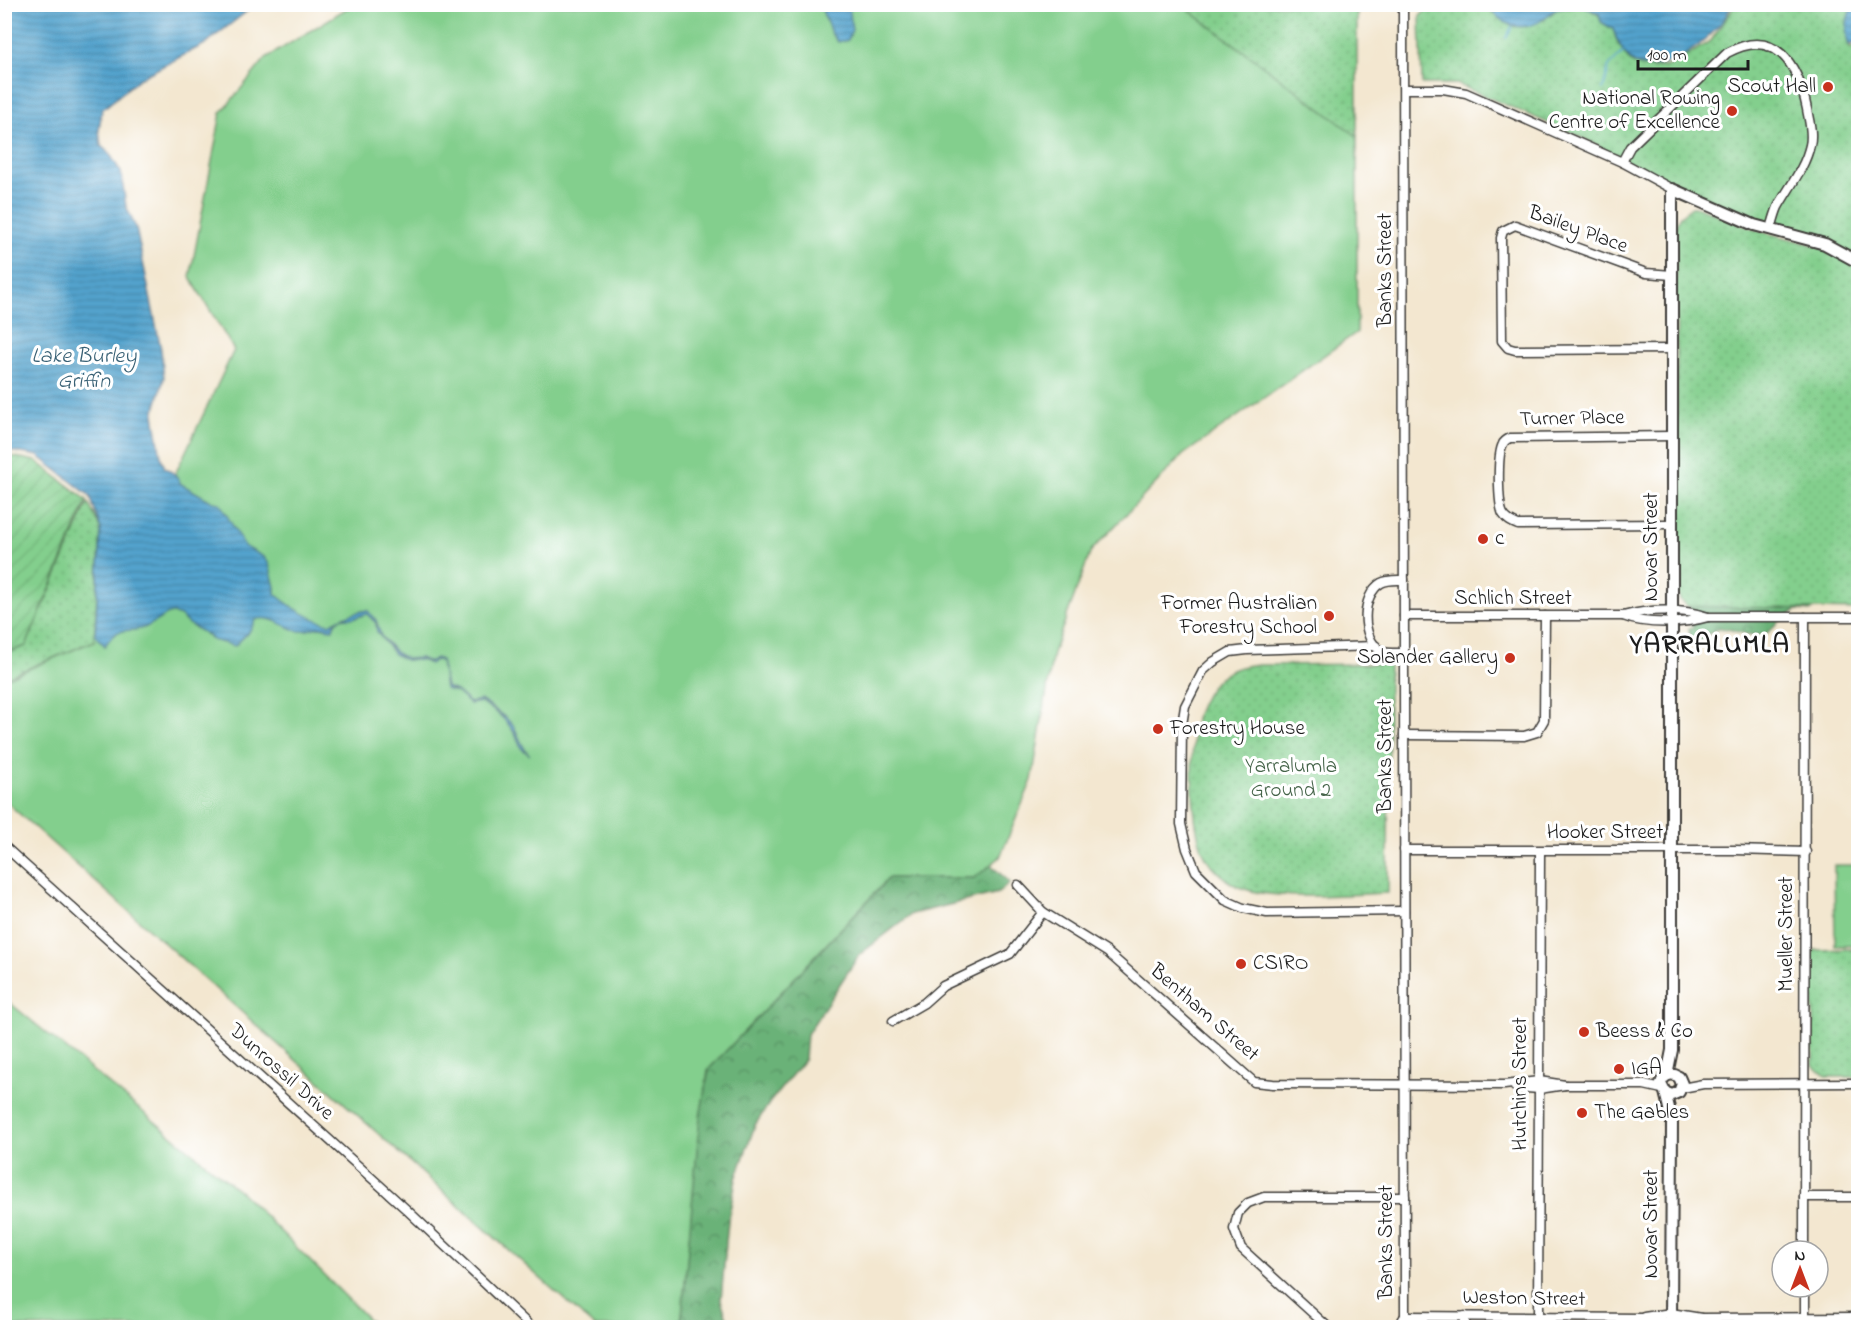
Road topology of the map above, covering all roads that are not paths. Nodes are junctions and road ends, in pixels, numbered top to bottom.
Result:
1 (1403, 4) edge
2 (1404, 89) junction
3 (1622, 162) junction
4 (1672, 189) junction
5 (1699, 202) junction
6 (1672, 215) junction
7 (1771, 229) junction
8 (1858, 262) edge
9 (1672, 275) junction
10 (1672, 349) junction
11 (1671, 436) junction
12 (1671, 525) junction
13 (1404, 580) junction
14 (1404, 616) junction
15 (1545, 616) junction
16 (1671, 616) junction
17 (1805, 617) junction
18 (1858, 617) edge
19 (1376, 646) junction
20 (1404, 653) junction
21 (1404, 735) junction
22 (4, 846) edge
23 (1404, 850) junction
24 (1540, 851) junction
25 (1671, 851) junction
26 (1806, 852) junction
27 (1018, 885) dead end
28 (1404, 911) junction
29 (1043, 912) junction
30 (893, 1021) dead end
31 (1804, 1083) junction
32 (1858, 1083) edge
33 (1672, 1084) junction
34 (1405, 1085) junction
35 (1539, 1085) junction
36 (1405, 1197) junction
37 (1804, 1197) junction
38 (1858, 1197) edge
39 (1804, 1239) edge
40 (1805, 1299) edge
41 (1405, 1316) junction
42 (1465, 1316) junction
43 (1780, 1317) junction
44 (1805, 1317) junction
45 (1858, 1317) edge
46 (1538, 1318) junction
47 (1671, 1321) edge
48 (532, 1328) edge
49 (1329, 1328) edge
50 (1397, 1328) edge
51 (1465, 1328) edge
52 (1780, 1328) edge

1 - 2 street, Banks Street
2 - 3 street
2 - 13 street, Banks Street
3 - 4 street
3 - 7 street
4 - 5 main road
4 - 6 main road, Novar Street
5 - 6 main road
5 - 7 main road
6 - 9 main road, Novar Street
7 - 8 main road
9 - 10 main road, Novar Street
9 - 10 street, Bailey Place
10 - 11 main road, Novar Street
11 - 12 main road, Novar Street
11 - 12 street, Turner Place
12 - 16 main road, Novar Street
13 - 14 street, Banks Street
13 - 19 street
14 - 15 street, Schlich Street
14 - 20 street, Banks Street
15 - 16 street, Schlich Street
15 - 21 street
16 - 17 street, Schlich Street
16 - 25 main road, Novar Street
17 - 18 street, Schlich Street
17 - 26 street, Mueller Street
19 - 20 street
19 - 28 street
20 - 21 street, Banks Street
21 - 23 street, Banks Street
22 - 48 street, Dunrossil Drive
23 - 24 street, Hooker Street
23 - 28 street, Banks Street
24 - 25 street, Hooker Street
24 - 35 street, Hutchins Street
25 - 26 street, Hooker Street
25 - 33 main road, Novar Street
26 - 31 street, Mueller Street
27 - 29 street, Bentham Street
28 - 34 street, Banks Street
29 - 30 street
29 - 34 street, Bentham Street
31 - 32 street, Bentham Street
31 - 33 street, Bentham Street
31 - 37 street, Mueller Street
33 - 35 street, Bentham Street
33 - 47 main road, Novar Street
34 - 35 street, Bentham Street
34 - 36 street, Banks Street
35 - 46 street, Hutchins Street
36 - 41 street, Banks Street
36 - 49 street
37 - 38 street
37 - 39 street, Mueller Street
40 - 44 street
41 - 42 street, Weston Street
41 - 50 street
42 - 46 street, Weston Street
42 - 51 street
43 - 44 street, Weston Street
43 - 47 street, Weston Street
43 - 52 street
44 - 45 street, Weston Street
46 - 47 street, Weston Street

